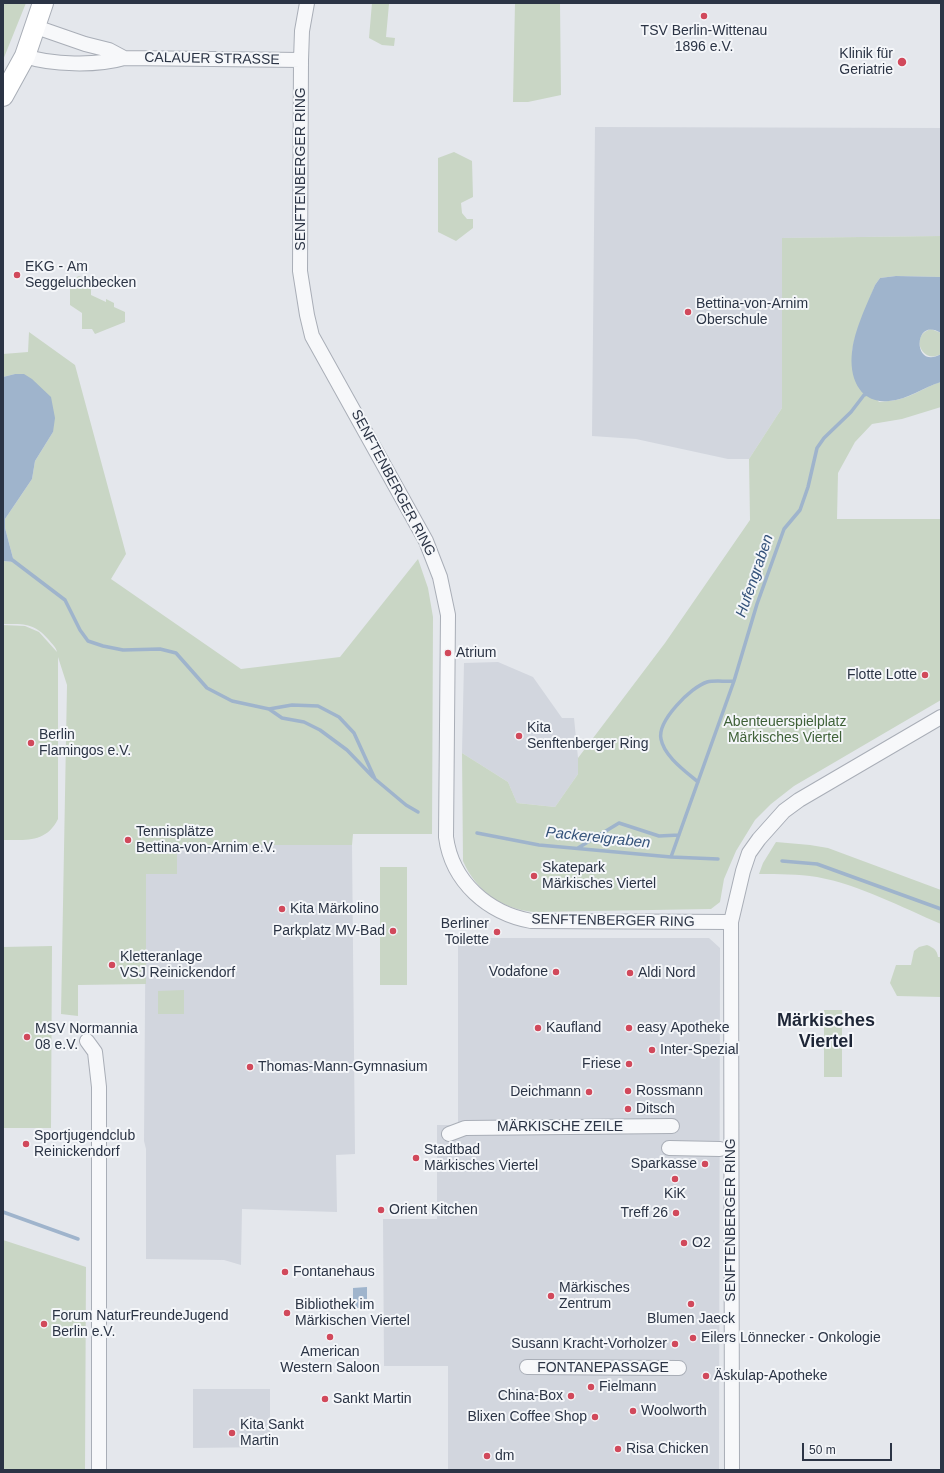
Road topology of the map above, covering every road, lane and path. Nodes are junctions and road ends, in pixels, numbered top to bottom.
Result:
1 (43, 3) edge
2 (307, 3) edge
3 (36, 27) junction
4 (25, 56) junction
5 (124, 58) junction
6 (301, 60) junction
7 (3, 96) edge
8 (941, 716) edge
9 (731, 922) junction
10 (87, 1041) dead end
11 (672, 1126) dead end
12 (449, 1134) dead end
13 (669, 1148) dead end
14 (720, 1149) dead end
15 (528, 1367) dead end
16 (679, 1368) dead end
17 (99, 1470) edge
18 (732, 1470) edge

1 - 3 street
2 - 6 street, SENFTENBERGER RING
3 - 4 street
3 - 5 street, CALAUER STRASSE
4 - 5 street, CALAUER STRASSE
4 - 7 street
5 - 6 street, CALAUER STRASSE
6 - 9 street, SENFTENBERGER RING
8 - 9 street, SENFTENBERGER RING
9 - 18 street, SENFTENBERGER RING
10 - 17 street
11 - 12 street, MÄRKISCHE ZEILE
13 - 14 street
15 - 16 street, FONTANEPASSAGE

